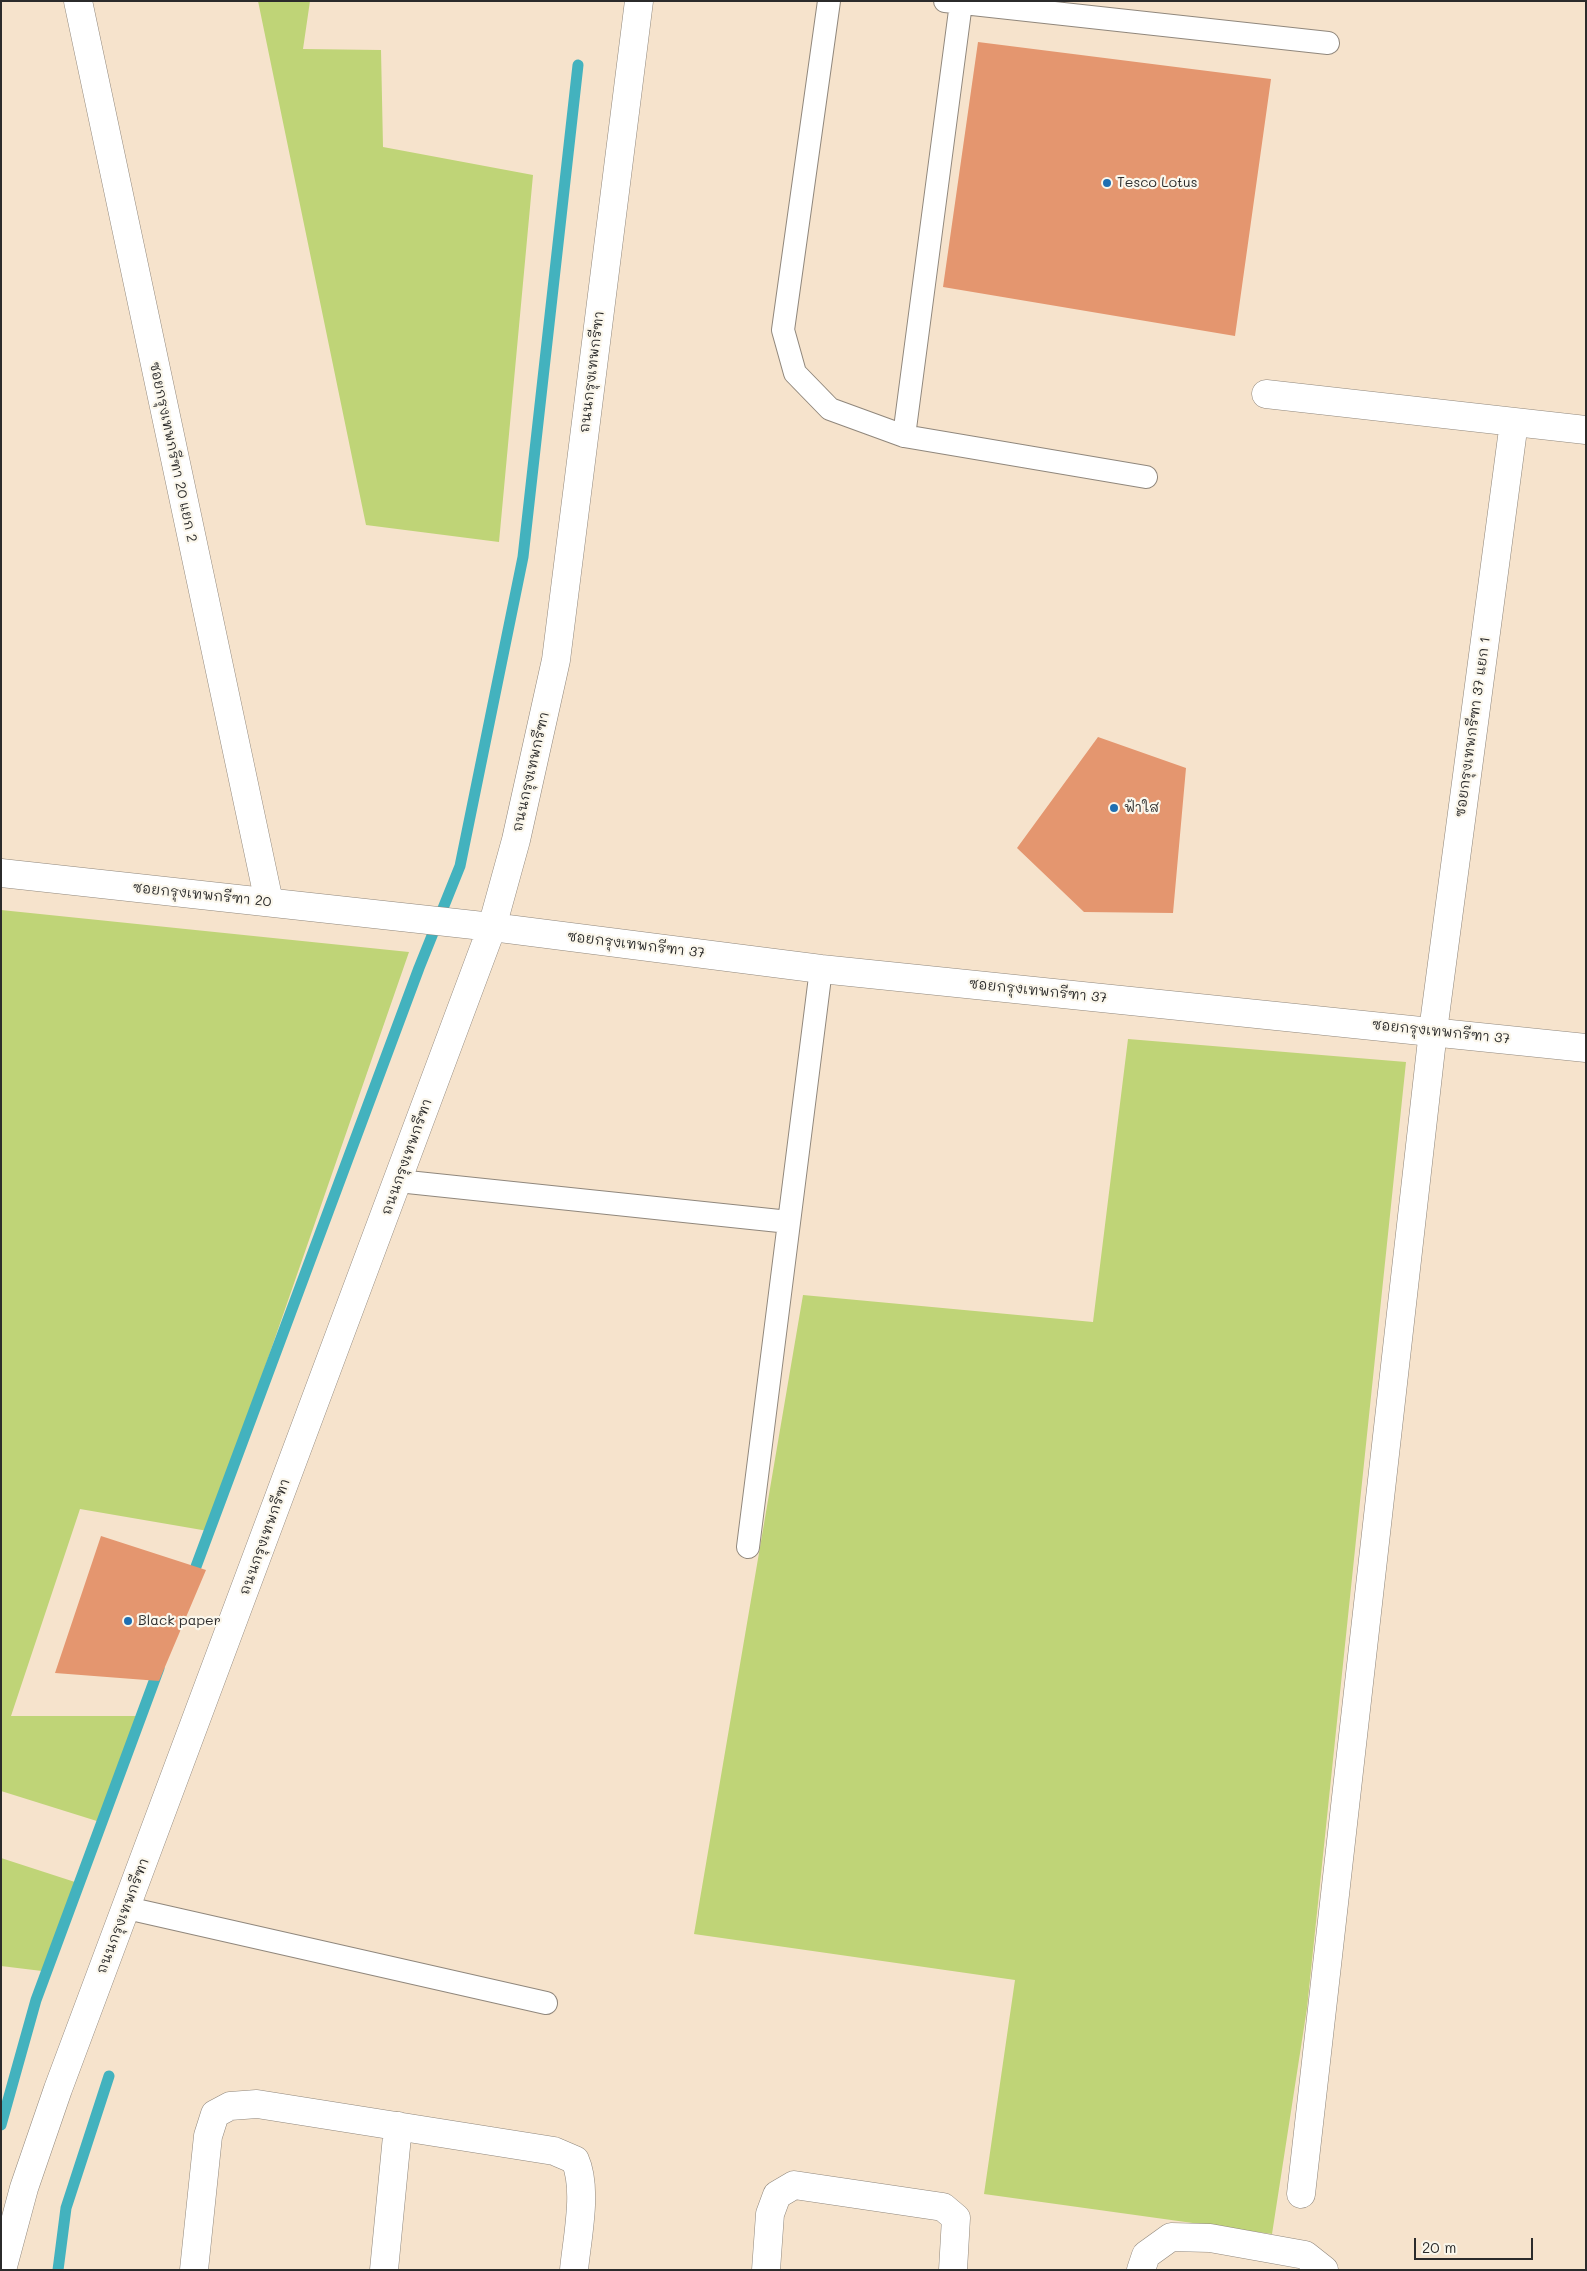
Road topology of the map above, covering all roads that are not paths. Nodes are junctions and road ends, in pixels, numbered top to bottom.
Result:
1 (78, 1) edge
2 (639, 1) edge
3 (829, 1) edge
4 (953, 2) edge
5 (1328, 43) dead end
6 (1266, 394) dead end
7 (1514, 422) junction
8 (1586, 430) edge
9 (904, 436) junction
10 (1146, 477) dead end
11 (1, 873) edge
12 (269, 902) junction
13 (455, 923) joint
14 (492, 927) junction
15 (821, 970) junction
16 (1432, 1031) junction
17 (1586, 1048) edge
18 (398, 1182) junction
19 (789, 1222) junction
20 (748, 1547) dead end
21 (127, 1908) junction
22 (546, 2003) dead end
23 (398, 2126) junction
24 (1301, 2194) dead end
25 (2, 2270) edge
26 (194, 2270) edge
27 (384, 2270) edge
28 (574, 2270) edge
29 (766, 2270) edge
30 (953, 2270) edge
31 (1141, 2270) edge
32 (1324, 2270) edge

1 - 12 street, ซอยกรุงเทพกรีฑา 20 แยก 2
2 - 14 street, ถนนกรุงเทพกรีฑา
3 - 9 lane
4 - 5 lane
4 - 9 lane
6 - 7 street
7 - 8 street
7 - 16 street, ซอยกรุงเทพกรีฑา 37 แยก 1
9 - 10 lane
11 - 12 street, ซอยกรุงเทพกรีฑา 20
12 - 13 street, ซอยกรุงเทพกรีฑา 20
13 - 14 street, ซอยกรุงเทพกรีฑา 37
14 - 15 street, ซอยกรุงเทพกรีฑา 37
14 - 18 street, ถนนกรุงเทพกรีฑา
15 - 16 street, ซอยกรุงเทพกรีฑา 37
15 - 19 lane
16 - 17 street, ซอยกรุงเทพกรีฑา 37
16 - 24 street, ซอยกรุงเทพกรีฑา 37 แยก 1
18 - 19 lane
18 - 21 street, ถนนกรุงเทพกรีฑา
19 - 20 lane
21 - 22 lane
21 - 25 street, ถนนกรุงเทพกรีฑา
23 - 26 street
23 - 27 street
23 - 28 street
29 - 30 street
31 - 32 street

